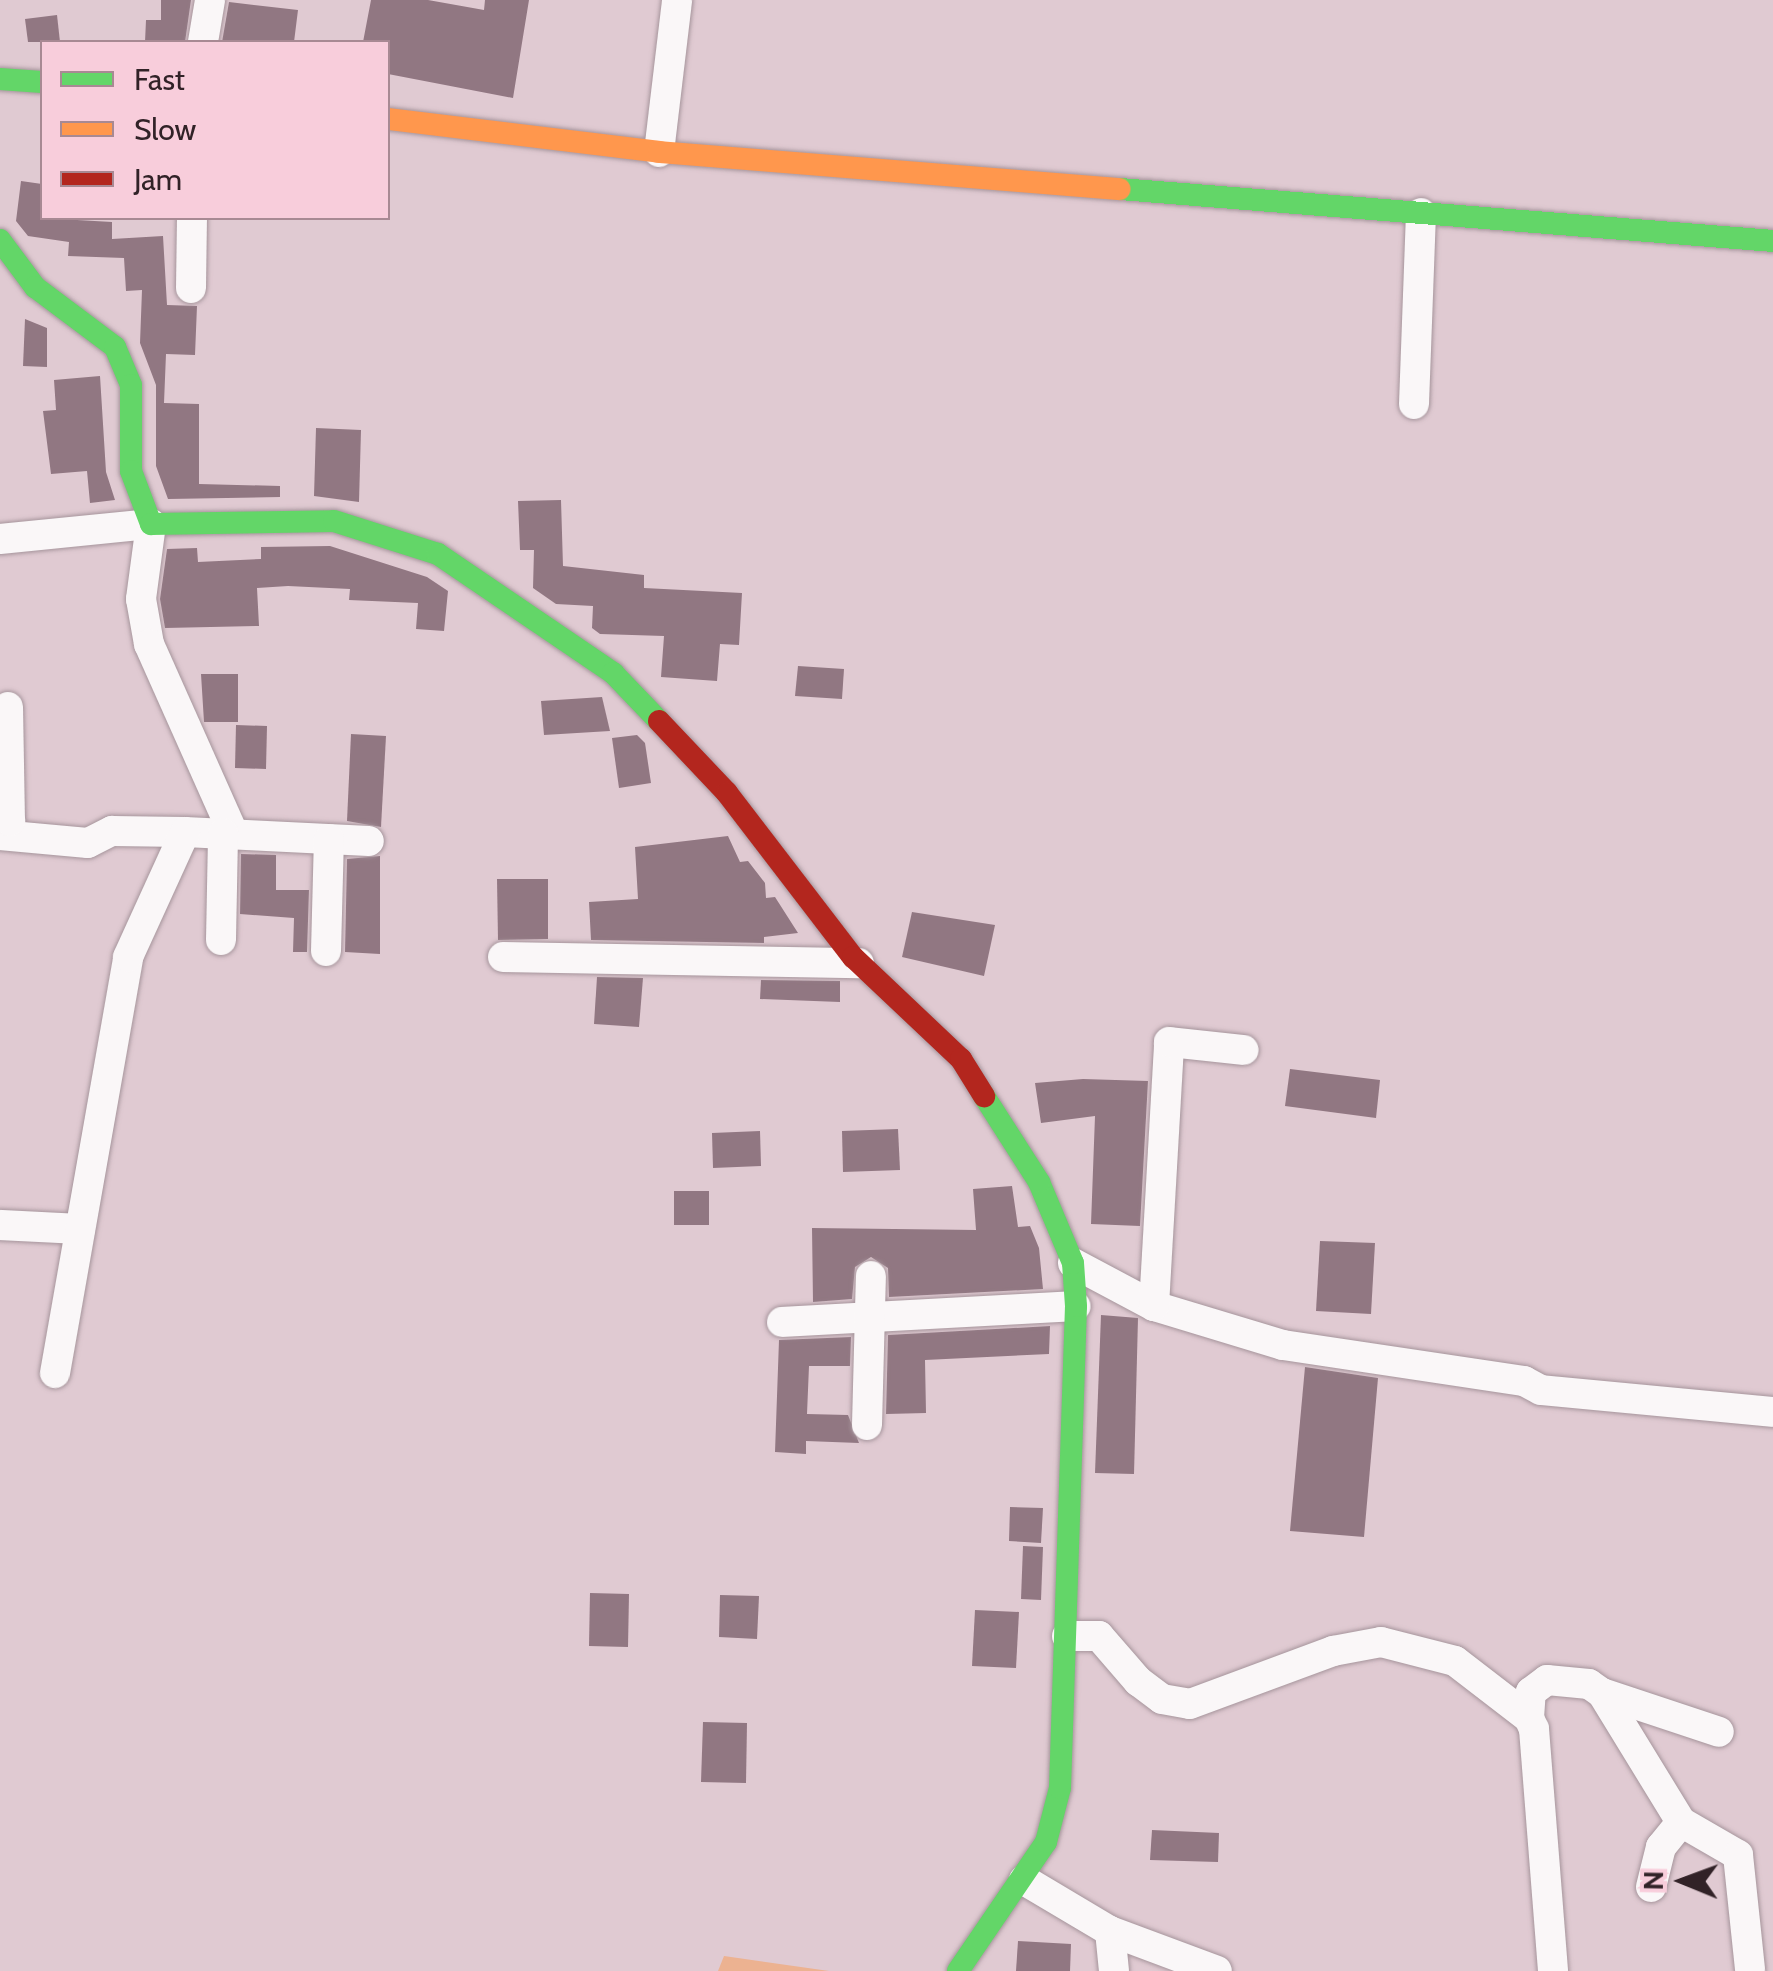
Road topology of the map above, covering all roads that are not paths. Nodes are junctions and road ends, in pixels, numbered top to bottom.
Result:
1 (210, 0) edge
2 (676, 0) edge
3 (204, 40) edge
4 (0, 79) edge
5 (40, 82) edge
6 (390, 119) edge
7 (659, 152) junction
8 (1420, 213) junction
9 (192, 220) edge
10 (0, 240) edge
11 (1773, 241) edge
12 (191, 288) dead end
13 (1414, 404) dead end
14 (152, 524) junction
15 (0, 540) edge
16 (8, 707) dead end
17 (185, 832) junction
18 (228, 833) junction
19 (2, 835) edge
20 (329, 839) junction
21 (369, 842) dead end
22 (221, 940) dead end
23 (326, 951) dead end
24 (503, 957) dead end
25 (860, 963) junction
26 (1244, 1050) dead end
27 (0, 1225) edge
28 (80, 1229) junction
29 (1073, 1263) junction
30 (871, 1276) dead end
31 (1076, 1306) junction
32 (1154, 1306) junction
33 (871, 1320) junction
34 (782, 1322) dead end
35 (55, 1372) dead end
36 (1773, 1412) edge
37 (868, 1425) dead end
38 (1067, 1636) junction
39 (1602, 1693) junction
40 (1529, 1718) junction
41 (1718, 1732) dead end
42 (1681, 1822) junction
43 (1024, 1880) junction
44 (1651, 1887) dead end
45 (1110, 1931) junction
46 (1750, 1970) edge
47 (958, 1971) edge
48 (1114, 1971) edge
49 (1217, 1971) edge
50 (1553, 1971) edge

1 - 3 street
2 - 7 street
4 - 5 street
6 - 7 street
7 - 8 street
8 - 11 street
8 - 13 street
9 - 12 street
10 - 14 street
14 - 15 street
14 - 18 street
14 - 25 street
16 - 19 street
17 - 18 street
17 - 19 street
17 - 28 street
18 - 20 street
18 - 22 street
20 - 21 street
20 - 23 street
24 - 25 street
25 - 29 street
26 - 32 street
27 - 28 street
28 - 35 street
29 - 31 street
29 - 32 street
30 - 33 street
31 - 33 street
31 - 38 street
32 - 36 street
33 - 34 street
33 - 37 street
38 - 40 street
38 - 43 street
39 - 40 street
39 - 41 street
39 - 42 street
40 - 50 street
42 - 44 street
42 - 46 street
43 - 45 street
43 - 47 street
45 - 48 street
45 - 49 street

